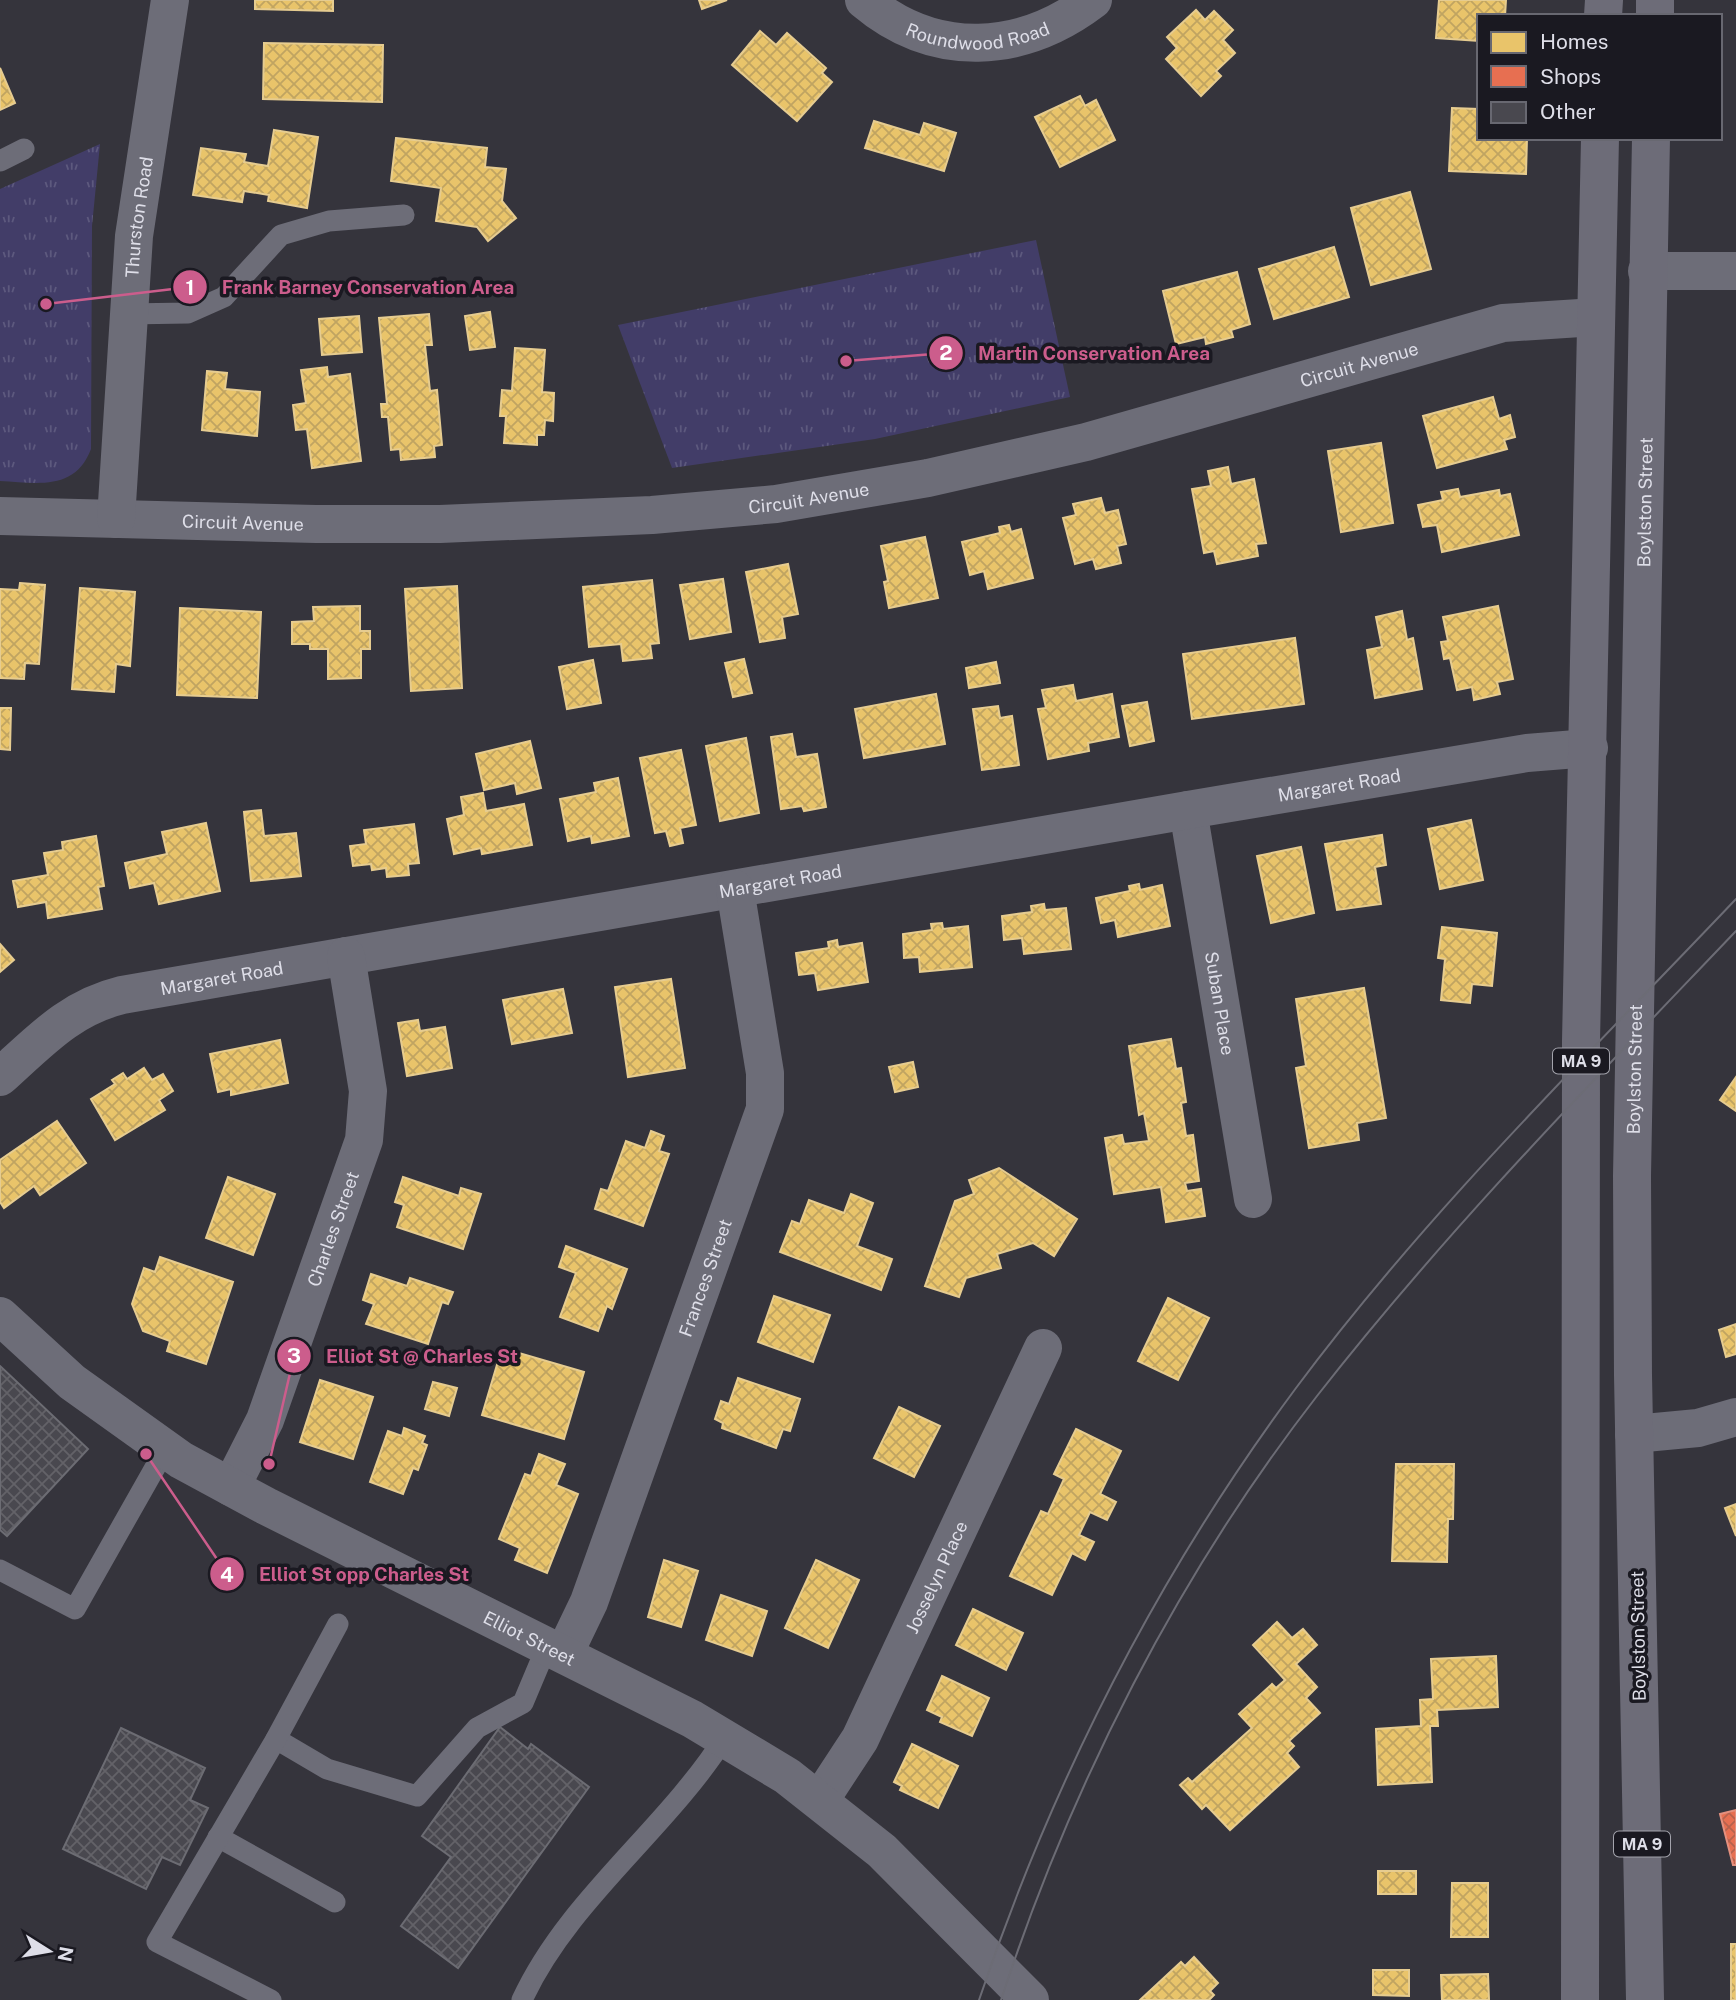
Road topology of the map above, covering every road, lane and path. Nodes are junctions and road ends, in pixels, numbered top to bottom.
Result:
1 (170, 0) edge
2 (864, 0) edge
3 (1093, 0) edge
4 (1600, 140) edge
5 (1651, 140) edge
6 (24, 149) dead end
7 (0, 161) edge
8 (404, 215) dead end
9 (1647, 271) junction
10 (1736, 271) edge
11 (127, 314) junction
12 (1596, 317) junction
13 (0, 516) edge
14 (116, 519) junction
15 (1589, 747) junction
16 (1188, 810) junction
17 (735, 889) junction
18 (346, 956) junction
19 (0, 1077) edge
20 (1253, 1199) dead end
21 (0, 1316) edge
22 (1043, 1348) dead end
23 (1736, 1417) edge
24 (1634, 1434) junction
25 (165, 1450) junction
26 (231, 1487) junction
27 (0, 1570) edge
28 (338, 1624) dead end
29 (555, 1650) junction
30 (725, 1737) junction
31 (276, 1739) junction
32 (820, 1800) junction
33 (218, 1837) junction
34 (335, 1902) dead end
35 (271, 2000) edge
36 (522, 2000) edge
37 (1030, 2000) edge
38 (1580, 2000) edge
39 (1645, 2000) edge

1 - 11 street, Thurston Road
2 - 3 street, Roundwood Road
4 - 12 highway, MA 9
5 - 9 highway, Boylston Street / MA 9
6 - 7 lane
8 - 11 lane
9 - 10 street
9 - 24 highway, Boylston Street / MA 9
11 - 14 street, Thurston Road
12 - 14 street, Circuit Avenue
12 - 15 highway, MA 9
13 - 14 street, Circuit Avenue
15 - 16 street, Margaret Road
15 - 38 highway, MA 9
16 - 17 street, Margaret Road
16 - 20 street, Suban Place
17 - 18 street, Margaret Road
17 - 29 street, Frances Street
18 - 19 street, Margaret Road
18 - 26 street, Charles Street
21 - 25 street, Elliot Street
22 - 32 street, Josselyn Place
23 - 24 street
24 - 39 highway, Boylston Street / MA 9
25 - 26 street, Elliot Street
25 - 27 lane
26 - 29 street, Elliot Street
28 - 31 lane
29 - 30 street, Elliot Street
29 - 31 lane
30 - 32 street, Elliot Street
30 - 36 lane
31 - 33 lane
32 - 37 street, Elliot Street
33 - 34 lane
33 - 35 lane

